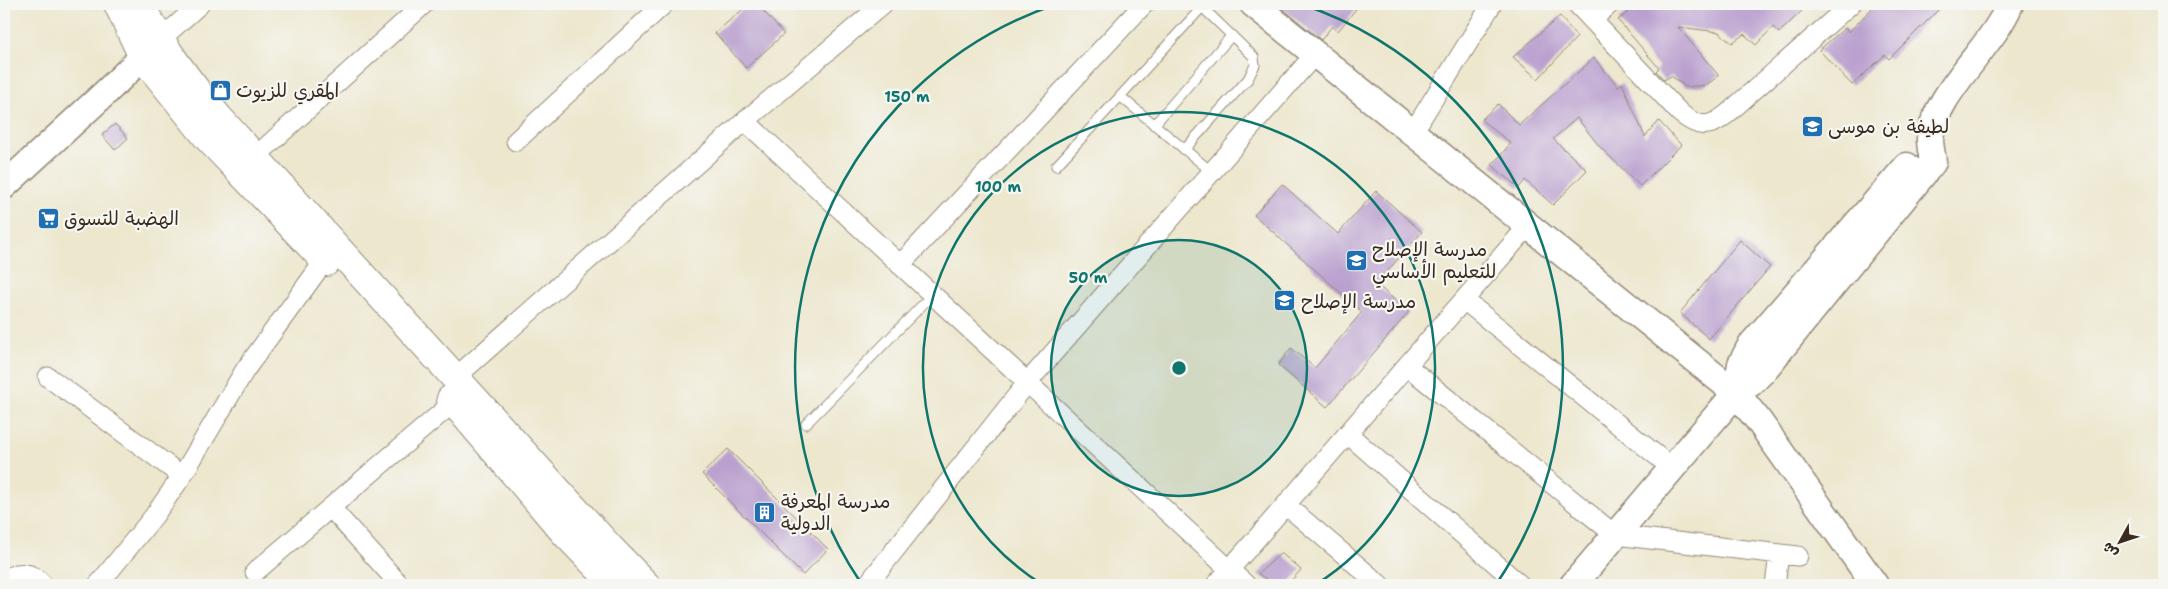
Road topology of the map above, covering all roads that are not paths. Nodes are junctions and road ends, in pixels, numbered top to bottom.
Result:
1 (118, 4) edge
2 (140, 4) edge
3 (200, 4) edge
4 (424, 4) edge
5 (664, 4) edge
6 (883, 4) edge
7 (1144, 4) edge
8 (1253, 4) edge
9 (1492, 4) edge
10 (1577, 4) edge
11 (1610, 4) edge
12 (1851, 4) edge
13 (2010, 4) edge
14 (1203, 6) edge
15 (1592, 20) junction
16 (1232, 34) junction
17 (151, 49) junction
18 (1316, 53) junction
19 (1121, 97) junction
20 (745, 121) junction
21 (1154, 125) junction
22 (1413, 132) junction
23 (516, 141) dead end
24 (1184, 150) junction
25 (255, 157) junction
26 (1056, 166) dead end
27 (1212, 172) junction
28 (4, 186) edge
29 (1529, 226) junction
30 (324, 260) junction
31 (900, 265) junction
32 (932, 295) junction
33 (1464, 300) junction
34 (1407, 366) junction
35 (48, 377) dead end
36 (1027, 383) junction
37 (455, 390) junction
38 (1736, 393) junction
39 (806, 424) dead end
40 (1348, 434) junction
41 (1672, 468) junction
42 (182, 476) junction
43 (1286, 505) junction
44 (331, 508) junction
45 (1615, 535) junction
46 (1778, 555) junction
47 (1798, 556) dead end
48 (1229, 570) junction
49 (255, 572) dead end
50 (4, 581) edge
51 (43, 585) edge
52 (98, 585) edge
53 (400, 585) edge
54 (615, 585) edge
55 (646, 585) edge
56 (866, 585) edge
57 (1216, 585) edge
58 (1246, 585) edge
59 (1380, 585) edge
60 (1520, 585) edge
61 (1573, 585) edge
62 (1775, 585) edge
63 (1875, 585) edge

1 - 17 main road
2 - 17 main road
3 - 17 street
4 - 25 street
5 - 23 street
6 - 20 street
7 - 31 street
8 - 18 street
9 - 22 street
10 - 15 street
11 - 15 street
12 - 15 street
13 - 38 street
14 - 16 lane
14 - 19 lane
16 - 21 lane
16 - 24 lane
17 - 25 main road
17 - 28 street
17 - 30 main road
18 - 22 street
18 - 27 street
19 - 21 lane
19 - 26 lane
20 - 31 street
20 - 37 street
21 - 24 lane
22 - 29 street
24 - 27 lane
25 - 37 main road
27 - 36 street
29 - 33 street
29 - 38 street
30 - 37 main road
30 - 42 street
31 - 32 street
32 - 36 street
32 - 39 lane
33 - 34 street
33 - 41 street
34 - 40 street
34 - 45 street
35 - 42 street
36 - 48 street
36 - 56 street
37 - 44 street
37 - 54 main road
37 - 55 main road
38 - 41 street
38 - 63 street
40 - 43 street
40 - 60 street
41 - 45 street
42 - 52 street
43 - 48 street
43 - 59 street
44 - 49 street
44 - 53 street
45 - 46 street
45 - 61 street
46 - 47 street
46 - 62 street
48 - 57 street
48 - 58 street
50 - 51 street

